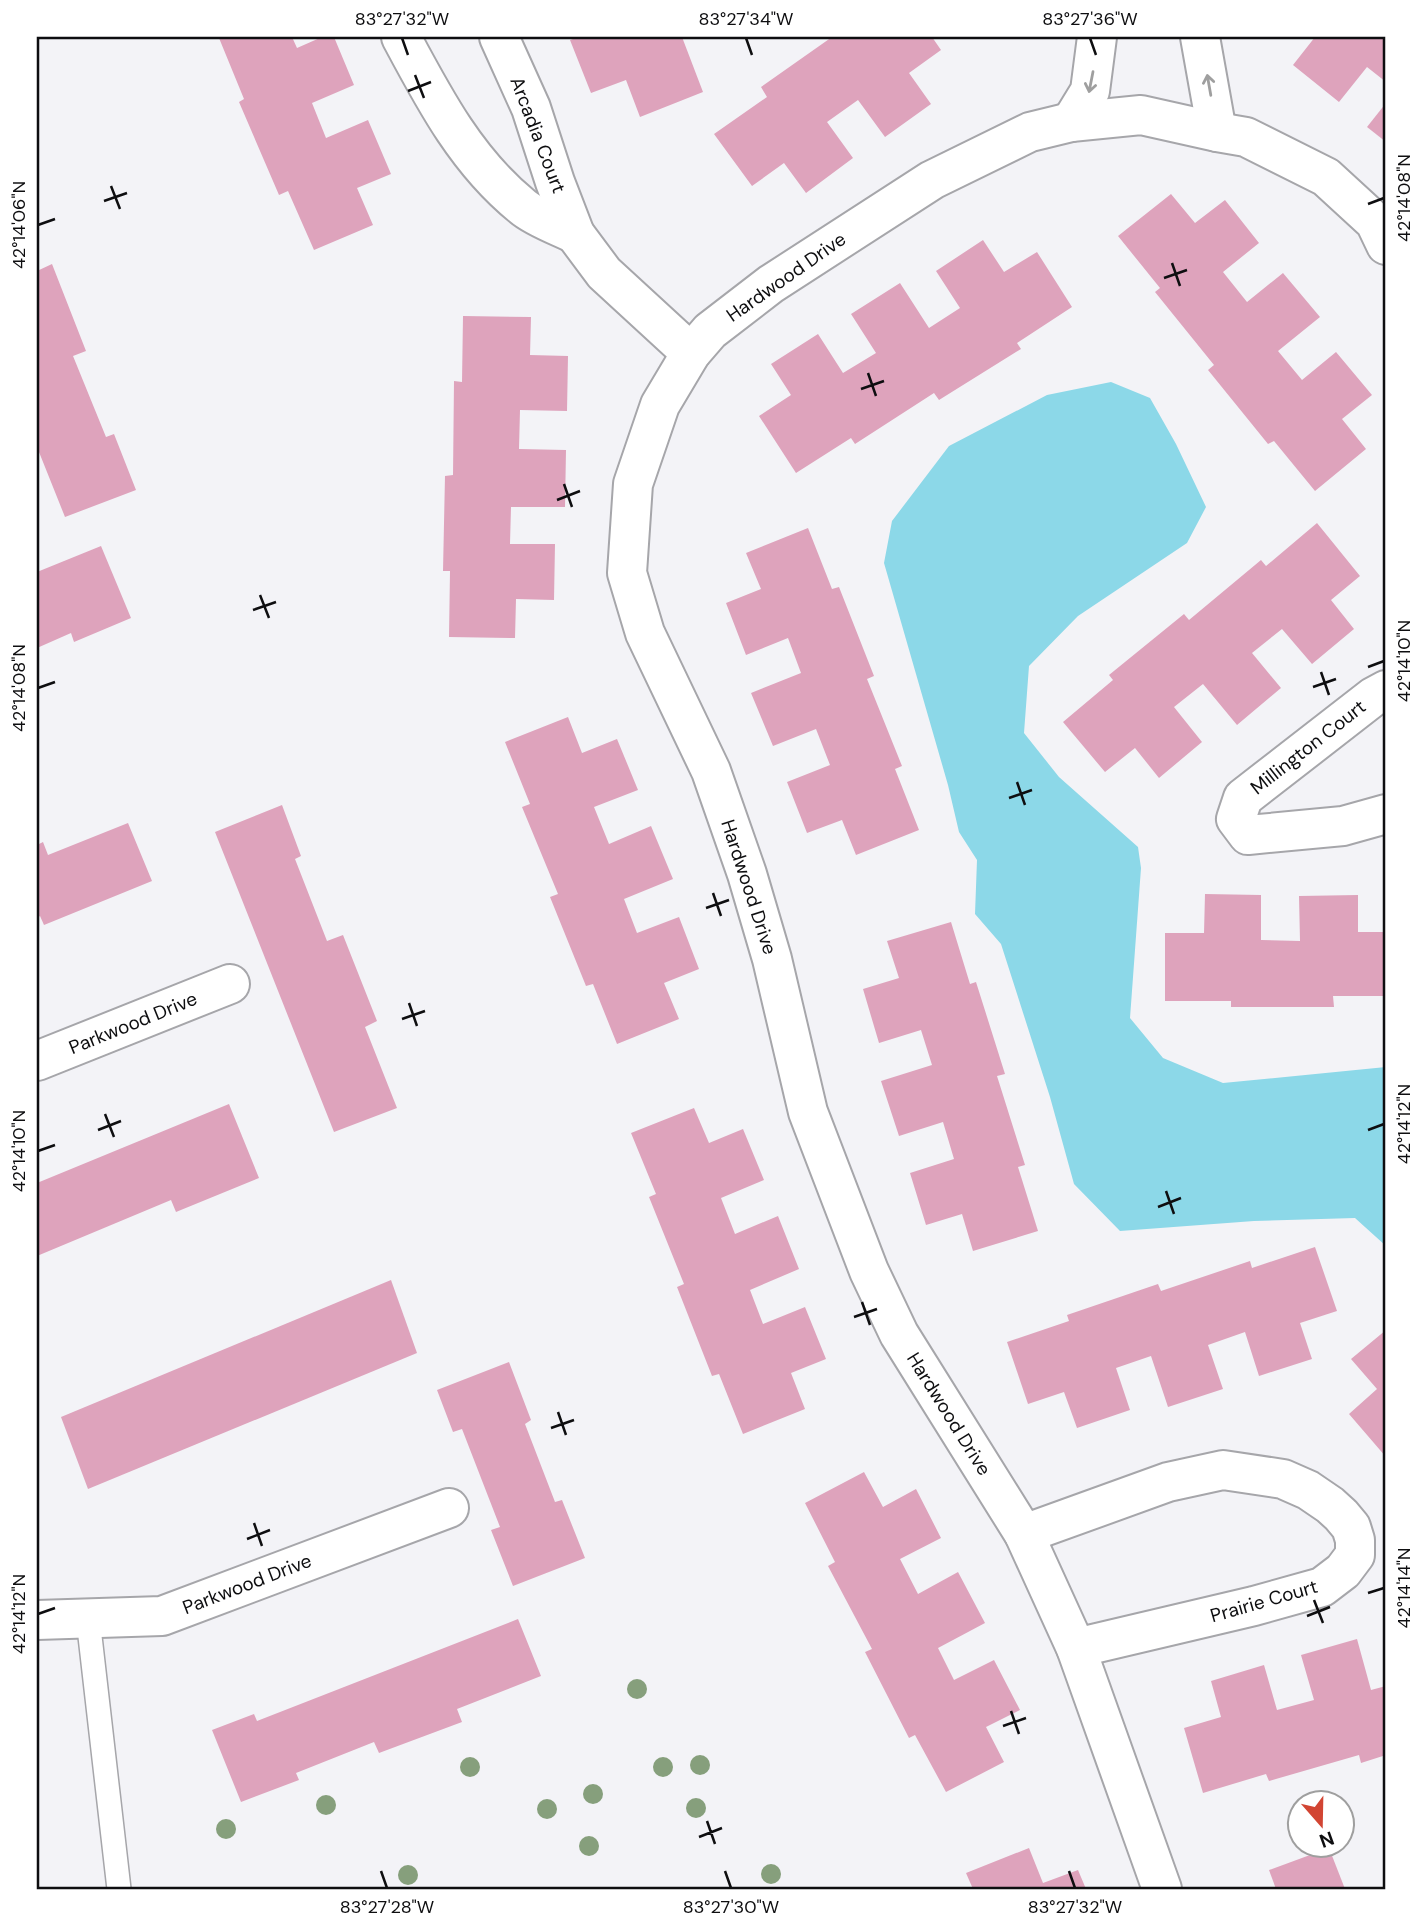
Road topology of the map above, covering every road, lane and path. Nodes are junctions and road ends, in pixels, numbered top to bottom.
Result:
1 (401, 37) edge
2 (499, 37) edge
3 (1097, 37) edge
4 (1200, 37) edge
5 (1071, 122) junction
6 (1217, 132) junction
7 (575, 234) junction
8 (1386, 246) edge
9 (691, 353) junction
10 (1386, 690) edge
11 (1386, 814) edge
12 (230, 984) dead end
13 (37, 1061) edge
14 (449, 1508) dead end
15 (1024, 1534) junction
16 (89, 1619) junction
17 (37, 1620) edge
18 (1076, 1648) junction
19 (119, 1889) edge
20 (1162, 1889) edge

1 - 7 street, Arcadia Court
2 - 7 street, Arcadia Court
3 -> 5 street
6 -> 4 street
5 - 6 street, Hardwood Drive
5 - 9 street, Hardwood Drive
6 - 8 street, Hardwood Drive
7 - 9 street, Arcadia Court
9 - 15 street, Hardwood Drive
10 - 11 street, Millington Court
12 - 13 street, Parkwood Drive
14 - 16 street, Parkwood Drive
15 - 18 street, Hardwood Drive
15 - 18 street, Prairie Court
16 - 17 street, Parkwood Drive
16 - 19 lane
18 - 20 street, Hardwood Drive

